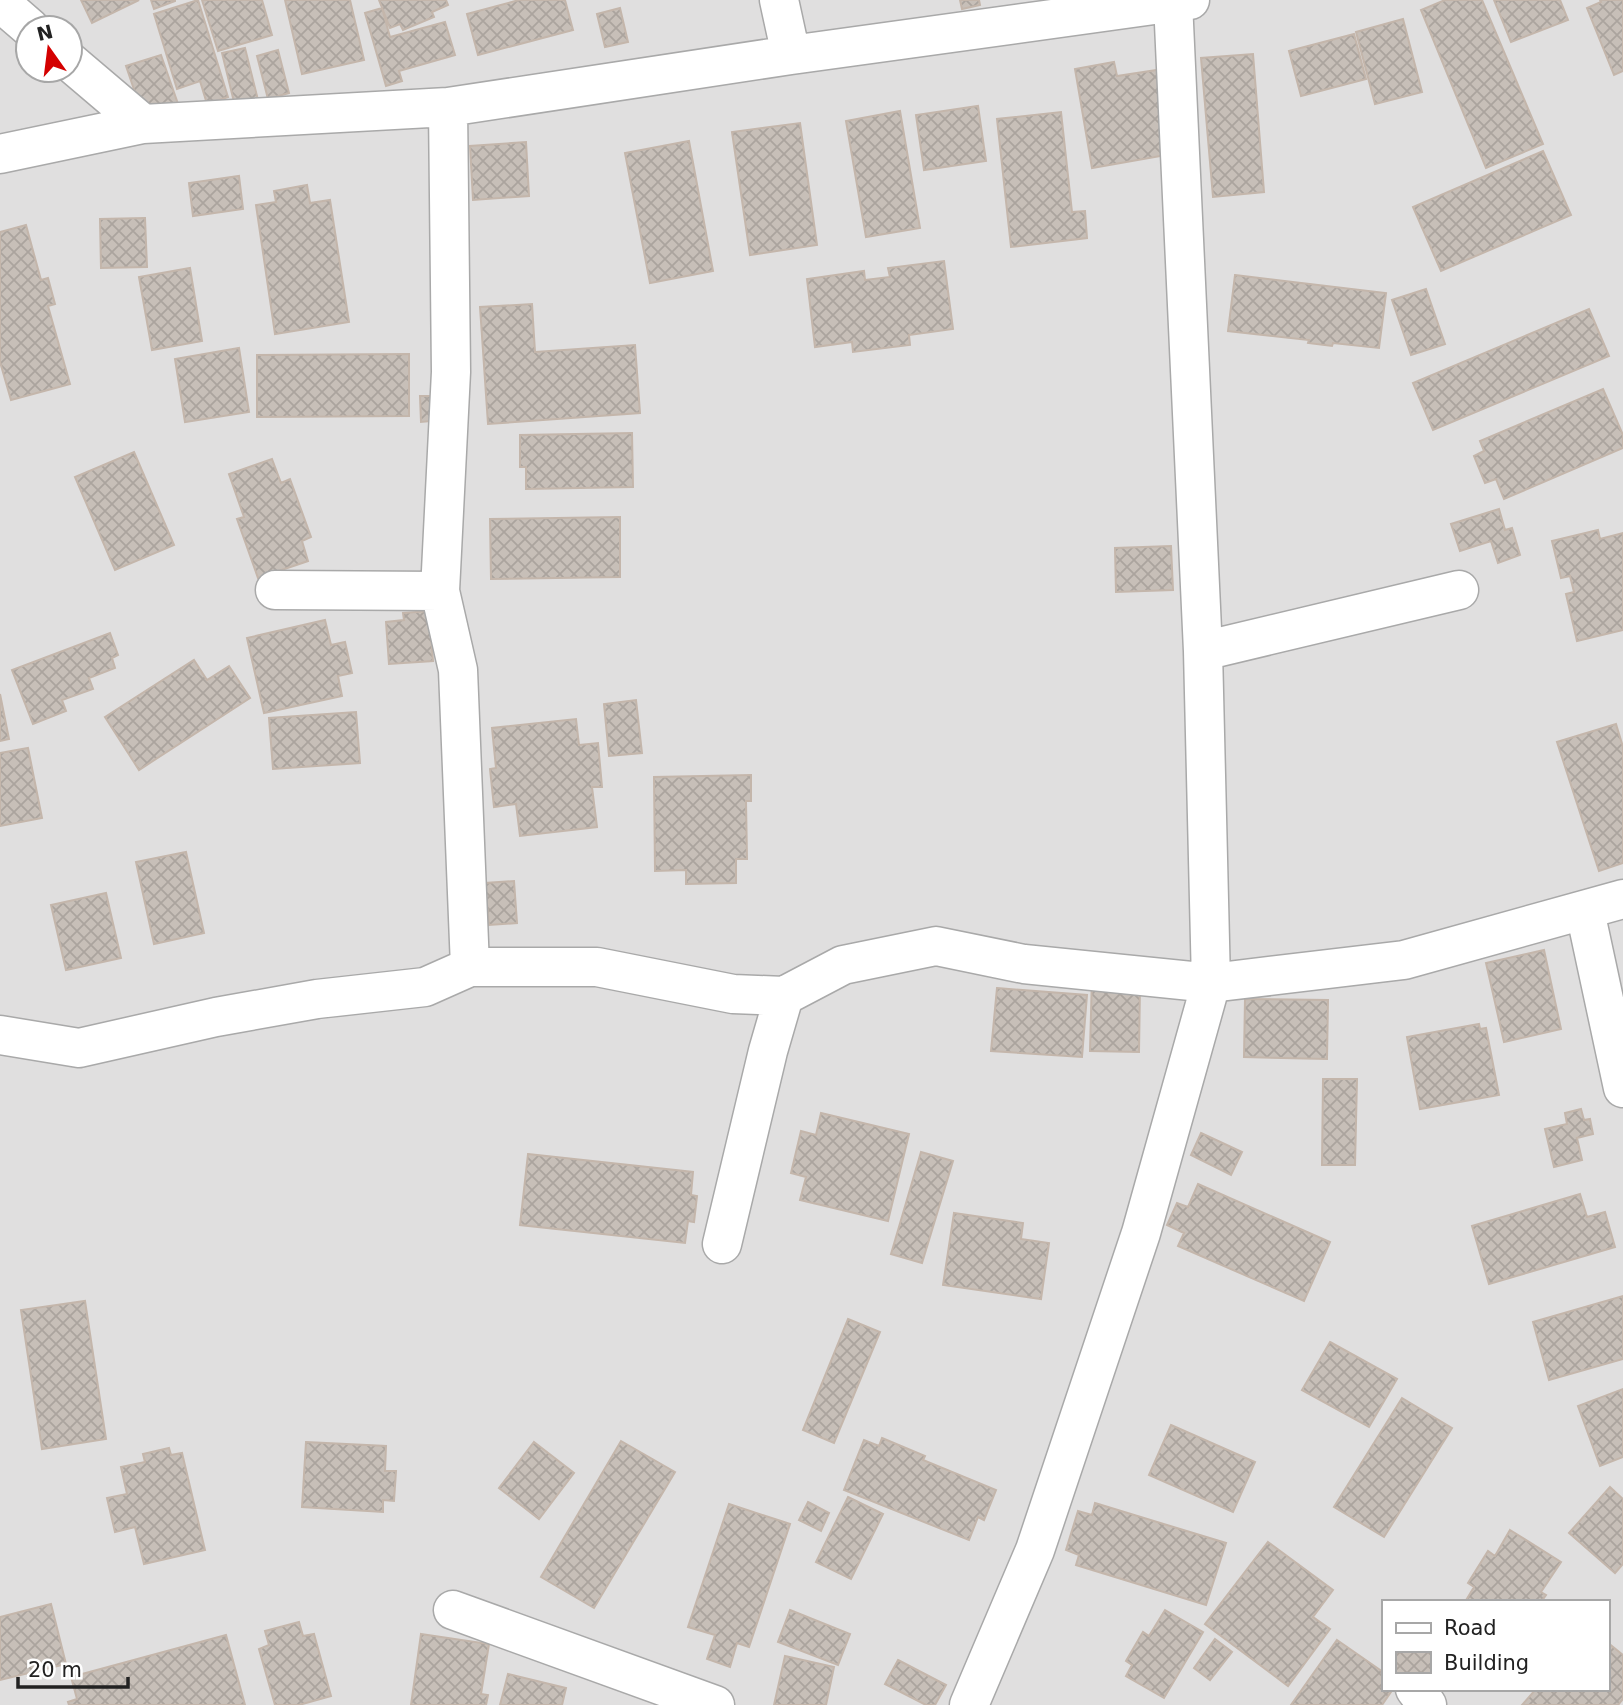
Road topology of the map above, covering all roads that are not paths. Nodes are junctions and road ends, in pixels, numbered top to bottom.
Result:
1 (779, 0) edge
2 (1182, 1) edge
3 (0, 2) edge
4 (14, 14) edge
5 (791, 55) junction
6 (84, 74) edge
7 (449, 107) junction
8 (143, 124) junction
9 (0, 154) edge
10 (275, 590) dead end
11 (1459, 590) dead end
12 (440, 591) junction
13 (1203, 651) junction
14 (1623, 899) edge
15 (1585, 911) junction
16 (470, 967) junction
17 (1211, 983) junction
18 (784, 996) junction
19 (0, 1035) edge
20 (1623, 1088) edge
21 (722, 1244) dead end
22 (453, 1610) dead end
23 (715, 1705) edge
24 (969, 1705) edge

1 - 5 street
2 - 5 street
2 - 13 street
3 - 4 street
5 - 7 street
6 - 8 street
7 - 8 street
7 - 12 street
8 - 9 street
10 - 12 street
11 - 13 street
12 - 16 street
13 - 17 street
14 - 15 street
15 - 17 street
15 - 20 street
16 - 18 street
16 - 19 street
17 - 18 street
17 - 24 street
18 - 21 street
22 - 23 street

